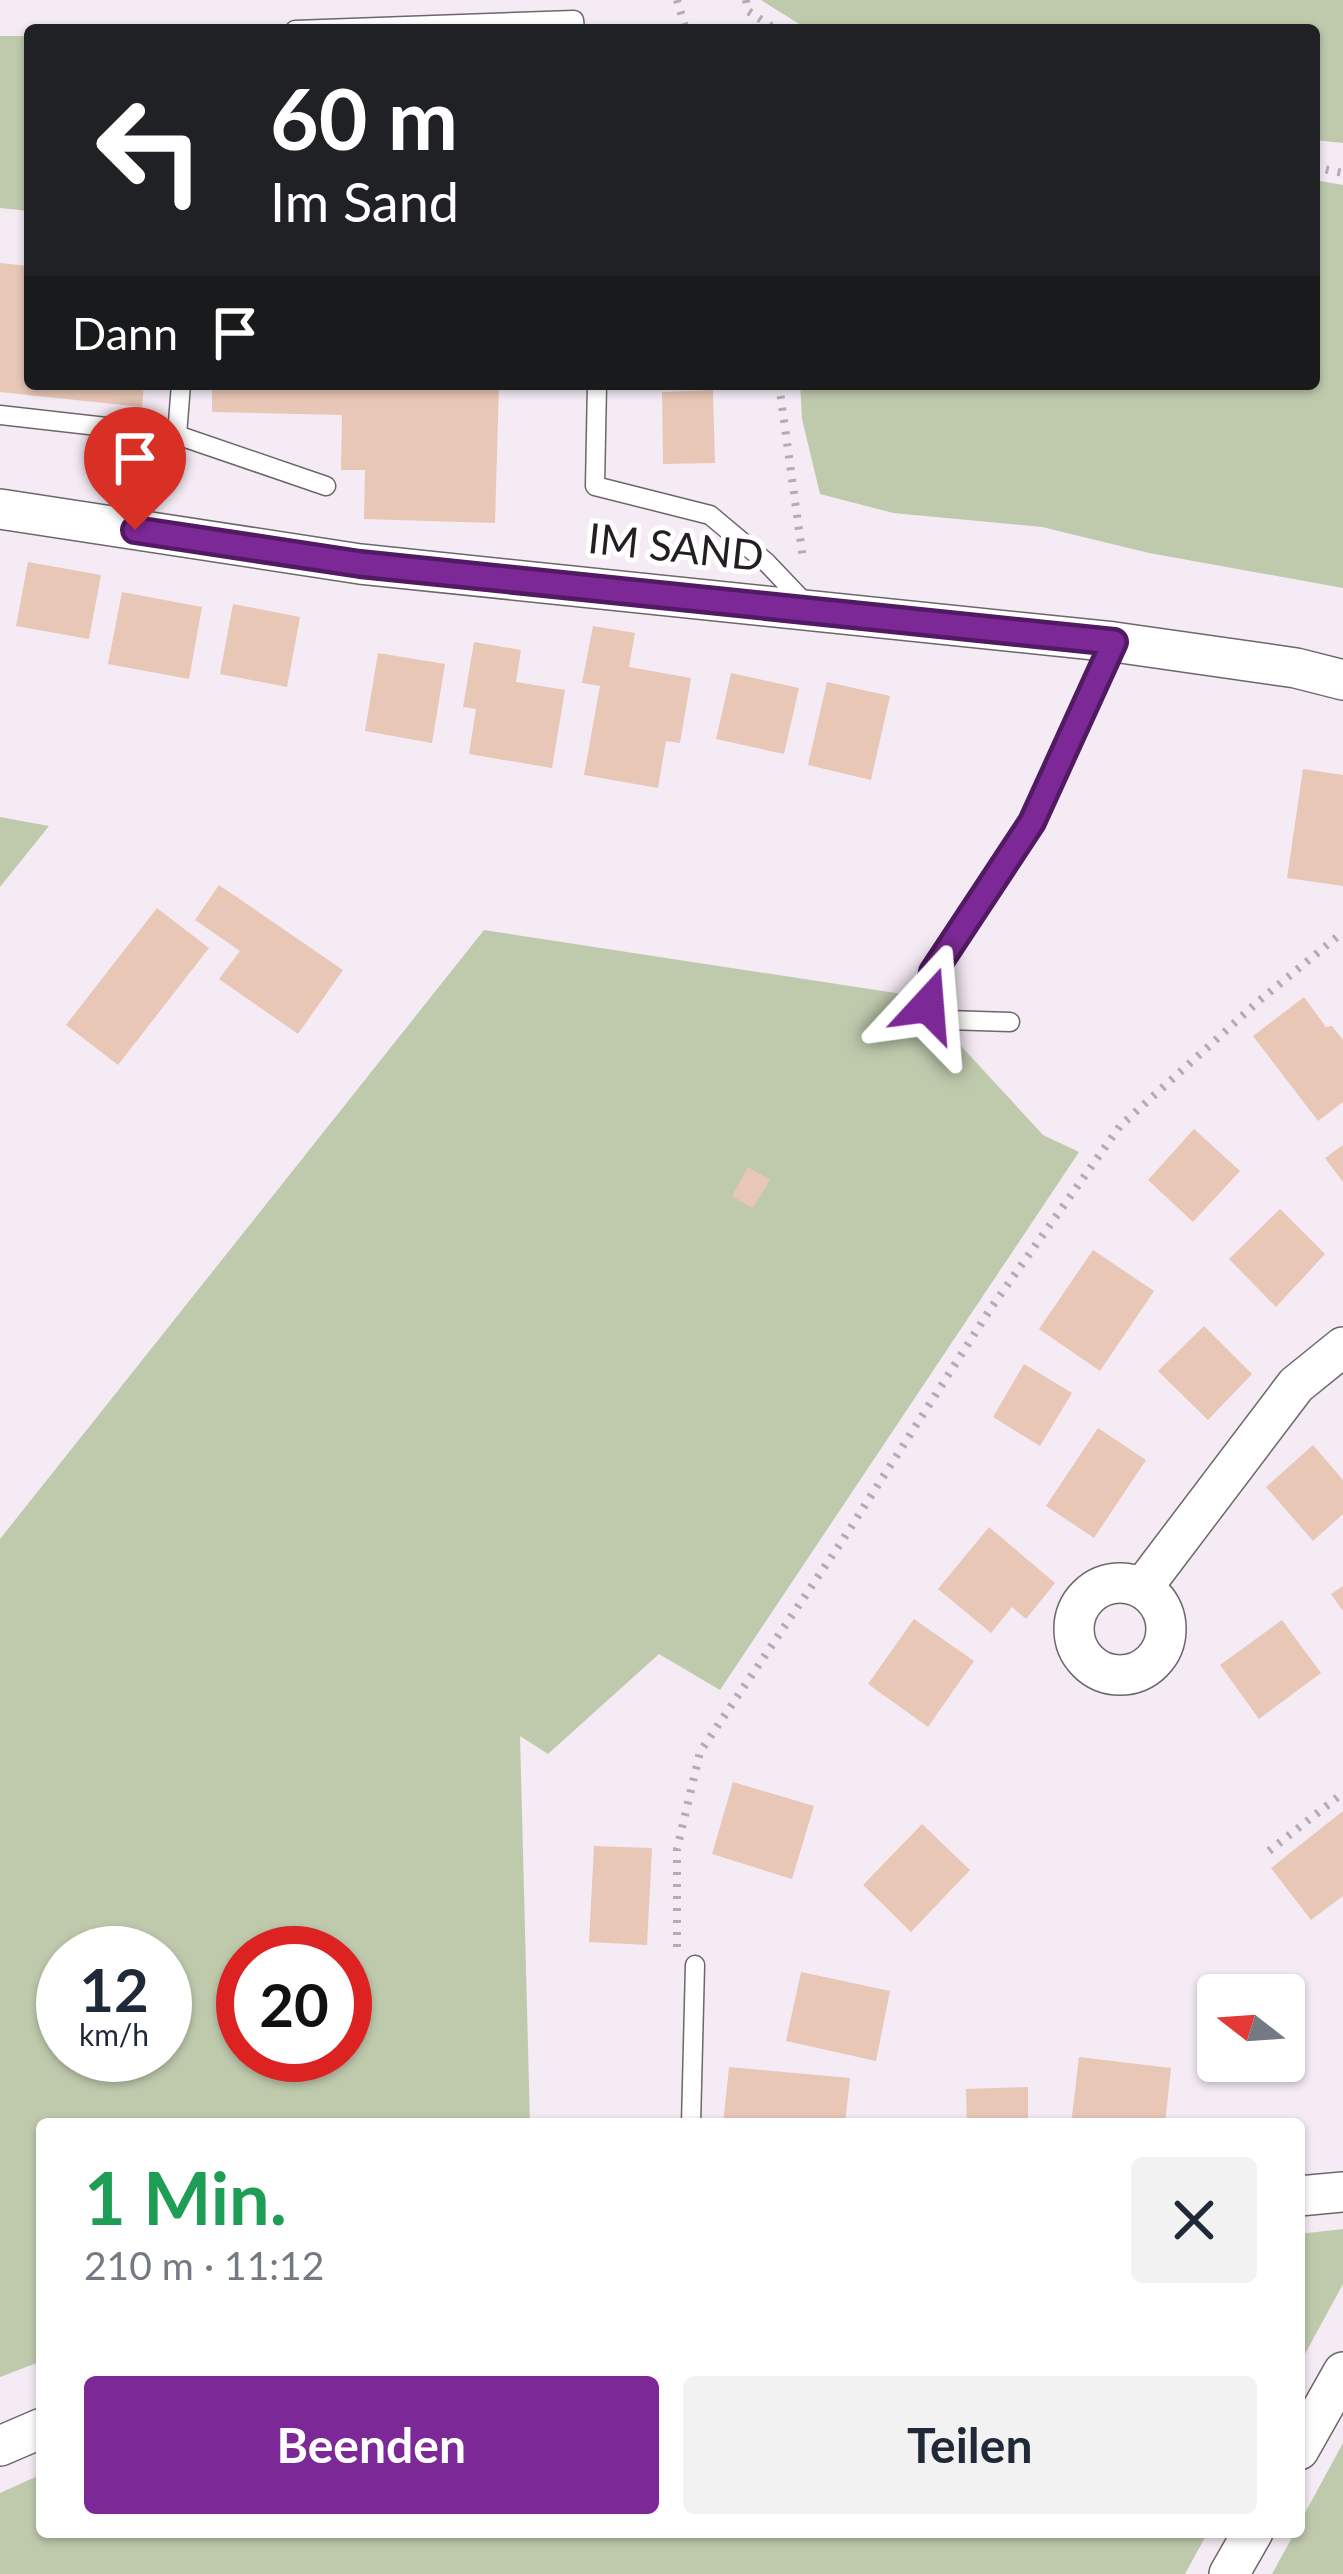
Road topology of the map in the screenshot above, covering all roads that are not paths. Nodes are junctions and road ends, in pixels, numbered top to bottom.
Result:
1 (462, 24) edge
2 (574, 24) edge
3 (181, 390) edge
4 (597, 390) edge
5 (0, 415) edge
6 (177, 435) junction
7 (326, 486) dead end
8 (0, 509) edge
9 (810, 608) junction
10 (1114, 642) junction
11 (1343, 680) edge
12 (1010, 1022) dead end
13 (1343, 1347) edge
14 (1143, 1587) dead end
15 (695, 1965) road end
16 (691, 2118) edge
17 (1343, 2192) edge
18 (1305, 2195) edge
19 (1343, 2372) edge
20 (36, 2431) edge
21 (1305, 2439) edge
22 (0, 2446) edge
23 (1250, 2538) edge
24 (1229, 2574) edge

1 - 2 lane
3 - 6 lane
4 - 9 lane
5 - 6 lane
6 - 7 lane
8 - 9 street, IM SAND
9 - 10 street, IM SAND
10 - 11 street, IM SAND
10 - 12 lane
13 - 14 street
15 - 16 lane
17 - 18 street
19 - 21 street
20 - 22 street
23 - 24 street

